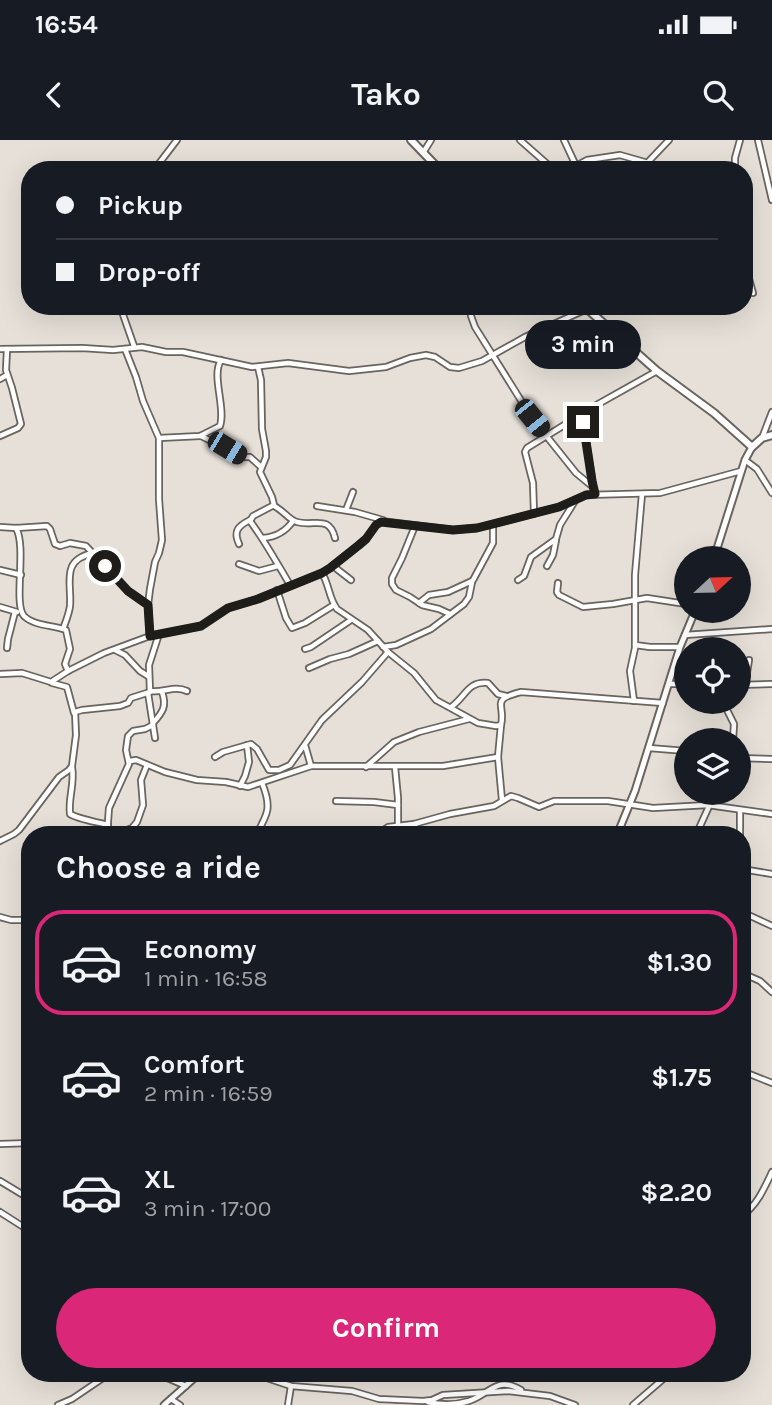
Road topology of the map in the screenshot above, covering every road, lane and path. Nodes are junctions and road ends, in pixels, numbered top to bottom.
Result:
1 (177, 140) edge
2 (411, 140) edge
3 (431, 140) edge
4 (520, 140) edge
5 (564, 140) edge
6 (669, 140) edge
7 (740, 140) edge
8 (758, 140) edge
9 (423, 153) junction
10 (161, 161) edge
11 (431, 161) edge
12 (544, 161) edge
13 (574, 161) edge
14 (586, 161) edge
15 (635, 161) edge
16 (651, 161) edge
17 (735, 161) edge
18 (772, 200) edge
19 (123, 315) edge
20 (472, 315) edge
21 (574, 315) edge
22 (597, 315) edge
23 (134, 346) junction
24 (0, 349) edge
25 (7, 349) junction
26 (125, 349) junction
27 (492, 356) junction
28 (221, 360) junction
29 (2, 364) edge
30 (258, 367) junction
31 (657, 371) junction
32 (7, 375) junction
33 (0, 379) edge
34 (772, 412) edge
35 (584, 414) junction
36 (546, 435) junction
37 (772, 435) edge
38 (0, 436) edge
39 (201, 436) junction
40 (159, 438) junction
41 (762, 438) junction
42 (752, 447) junction
43 (745, 460) junction
44 (261, 467) junction
45 (741, 471) junction
46 (593, 487) junction
47 (353, 492) dead end
48 (772, 493) edge
49 (595, 494) junction
50 (642, 494) junction
51 (575, 500) junction
52 (273, 506) junction
53 (317, 506) dead end
54 (346, 510) junction
55 (534, 514) junction
56 (250, 520) junction
57 (293, 521) junction
58 (384, 521) junction
59 (493, 525) junction
60 (415, 526) junction
61 (0, 527) edge
62 (16, 528) junction
63 (263, 538) junction
64 (335, 538) dead end
65 (556, 539) junction
66 (239, 544) dead end
67 (717, 546) edge
68 (93, 553) junction
69 (239, 564) dead end
70 (278, 566) junction
71 (333, 566) junction
72 (547, 566) dead end
73 (0, 570) edge
74 (322, 573) junction
75 (21, 575) junction
76 (351, 580) dead end
77 (518, 580) dead end
78 (472, 581) junction
79 (558, 583) dead end
80 (290, 585) junction
81 (277, 590) junction
82 (635, 600) junction
83 (674, 602) edge
84 (419, 603) junction
85 (148, 605) junction
86 (334, 605) junction
87 (0, 607) edge
88 (15, 612) junction
89 (22, 613) junction
90 (450, 614) junction
91 (351, 620) junction
92 (690, 623) edge
93 (63, 629) junction
94 (772, 629) edge
95 (159, 634) junction
96 (685, 635) joint
97 (150, 636) junction
98 (378, 641) junction
99 (635, 645) junction
100 (383, 647) junction
101 (674, 647) edge
102 (7, 648) dead end
103 (305, 649) dead end
104 (115, 650) junction
105 (388, 652) junction
106 (674, 667) edge
107 (309, 668) dead end
108 (68, 671) junction
109 (0, 674) edge
110 (148, 676) junction
111 (51, 682) junction
112 (669, 684) junction
113 (674, 684) edge
114 (772, 684) edge
115 (751, 685) edge
116 (187, 691) dead end
117 (149, 692) junction
118 (162, 692) junction
119 (506, 696) junction
120 (634, 701) junction
121 (663, 704) junction
122 (450, 708) junction
123 (75, 714) junction
124 (470, 719) junction
125 (153, 724) junction
126 (501, 725) junction
127 (155, 738) dead end
128 (247, 745) junction
129 (305, 745) junction
130 (649, 748) junction
131 (674, 750) edge
132 (215, 757) dead end
133 (498, 757) junction
134 (751, 758) edge
135 (772, 759) edge
136 (130, 761) junction
137 (147, 765) junction
138 (72, 766) junction
139 (311, 766) junction
140 (366, 766) junction
141 (395, 768) junction
142 (261, 783) junction
143 (240, 786) junction
144 (502, 800) junction
145 (336, 801) dead end
146 (629, 805) junction
147 (708, 805) junction
148 (398, 806) junction
149 (740, 810) junction
150 (772, 814) edge
151 (414, 824) joint
152 (108, 825) joint
153 (22, 826) edge
154 (134, 826) edge
155 (261, 826) edge
156 (398, 826) joint
157 (621, 826) edge
158 (700, 826) edge
159 (740, 826) edge
160 (21, 827) edge
161 (0, 841) edge
162 (751, 870) edge
163 (772, 874) edge
164 (751, 916) edge
165 (0, 917) edge
166 (21, 920) edge
167 (772, 926) edge
168 (751, 977) edge
169 (772, 992) edge
170 (751, 1075) edge
171 (772, 1083) edge
172 (21, 1143) edge
173 (0, 1144) edge
174 (772, 1172) edge
175 (0, 1181) edge
176 (21, 1194) edge
177 (751, 1209) edge
178 (0, 1212) edge
179 (21, 1224) edge
180 (98, 1382) edge
181 (177, 1382) edge
182 (190, 1382) edge
183 (279, 1382) edge
184 (660, 1382) edge
185 (186, 1386) junction
186 (291, 1386) junction
187 (486, 1391) junction
188 (172, 1399) junction
189 (423, 1401) junction
190 (432, 1404) edge
191 (58, 1405) edge
192 (164, 1405) edge
193 (180, 1405) edge
194 (288, 1405) edge
195 (575, 1405) edge
196 (633, 1405) edge

1 - 10 street
2 - 9 main road
3 - 9 street
4 - 12 street
5 - 13 street
6 - 16 street
7 - 17 street
8 - 18 street
9 - 11 main road
14 - 15 street
19 - 23 street
20 - 27 street
21 - 27 street
22 - 31 main road
23 - 26 street
23 - 28 street
24 - 25 street
25 - 26 street
25 - 29 street
26 - 40 street
27 - 30 street
27 - 36 street
28 - 30 street
28 - 39 street
29 - 32 street
30 - 44 street
31 - 35 street
31 - 42 main road
32 - 33 street
32 - 38 street
34 - 41 street
35 - 36 street
35 - 46 street
36 - 46 street
36 - 55 street
37 - 41 main road
39 - 40 street
39 - 44 street
40 - 85 street
41 - 42 main road
42 - 43 street
43 - 45 street
43 - 48 street
44 - 52 street
45 - 50 street
45 - 67 street
46 - 49 street
47 - 54 street
49 - 50 street
49 - 51 street
50 - 82 street
51 - 55 street
51 - 65 street
52 - 56 street
52 - 57 street
53 - 54 street
54 - 58 street
55 - 59 street
56 - 63 street
56 - 66 street
57 - 63 street
57 - 64 street
58 - 60 street
58 - 71 street
59 - 60 street
59 - 78 street
60 - 84 street
61 - 62 street
62 - 68 street
62 - 75 street
63 - 70 street
65 - 72 street
65 - 77 street
68 - 85 street
68 - 93 street
69 - 70 street
70 - 80 street
71 - 74 street
71 - 76 street
73 - 75 street
74 - 80 street
74 - 86 street
75 - 89 street
78 - 84 street
78 - 90 street
79 - 82 street
80 - 81 street
81 - 86 street
81 - 95 street
82 - 83 street
82 - 99 street
84 - 90 street
85 - 97 street
86 - 91 street
87 - 88 street
88 - 89 street
88 - 102 street
89 - 93 street
90 - 100 street
91 - 98 street
91 - 103 street
92 - 96 street
93 - 108 street
94 - 96 street
95 - 97 street
95 - 110 street
97 - 104 street
98 - 100 street
98 - 107 street
99 - 101 street
99 - 120 street
100 - 105 street
104 - 108 street
104 - 110 street
105 - 122 street
105 - 129 street
106 - 112 street
108 - 111 street
109 - 111 street
110 - 117 street
111 - 123 street
112 - 113 street
112 - 121 street
114 - 115 street
116 - 118 street
117 - 118 street
117 - 123 street
117 - 125 street
118 - 125 street
119 - 120 street
119 - 122 street
119 - 126 street
120 - 121 street
121 - 130 street
122 - 124 street
123 - 138 street
124 - 126 street
124 - 140 street
125 - 127 street
125 - 136 street
126 - 133 street
128 - 129 street
128 - 132 street
128 - 143 street
129 - 139 street
130 - 131 street
130 - 146 street
133 - 141 street
133 - 144 street
134 - 135 street
136 - 137 street
136 - 152 street
137 - 143 street
137 - 154 street
138 - 152 street
138 - 153 street
139 - 140 street
139 - 142 street
140 - 141 street
141 - 148 street
142 - 143 street
142 - 155 street
144 - 146 street
144 - 151 street
145 - 148 street
146 - 147 street
146 - 157 street
147 - 149 street
147 - 158 street
148 - 156 street
149 - 150 street
149 - 159 street
151 - 156 street
160 - 161 street
162 - 163 street
164 - 167 street
165 - 166 street
168 - 169 street
170 - 171 street
172 - 173 street
174 - 177 street
175 - 176 street
178 - 179 street
180 - 191 street
181 - 185 street
182 - 185 street
183 - 186 street
184 - 196 street
185 - 188 street
186 - 189 street
186 - 194 street
187 - 189 street
187 - 190 street
187 - 195 street
188 - 192 street
188 - 193 street
189 - 190 street

